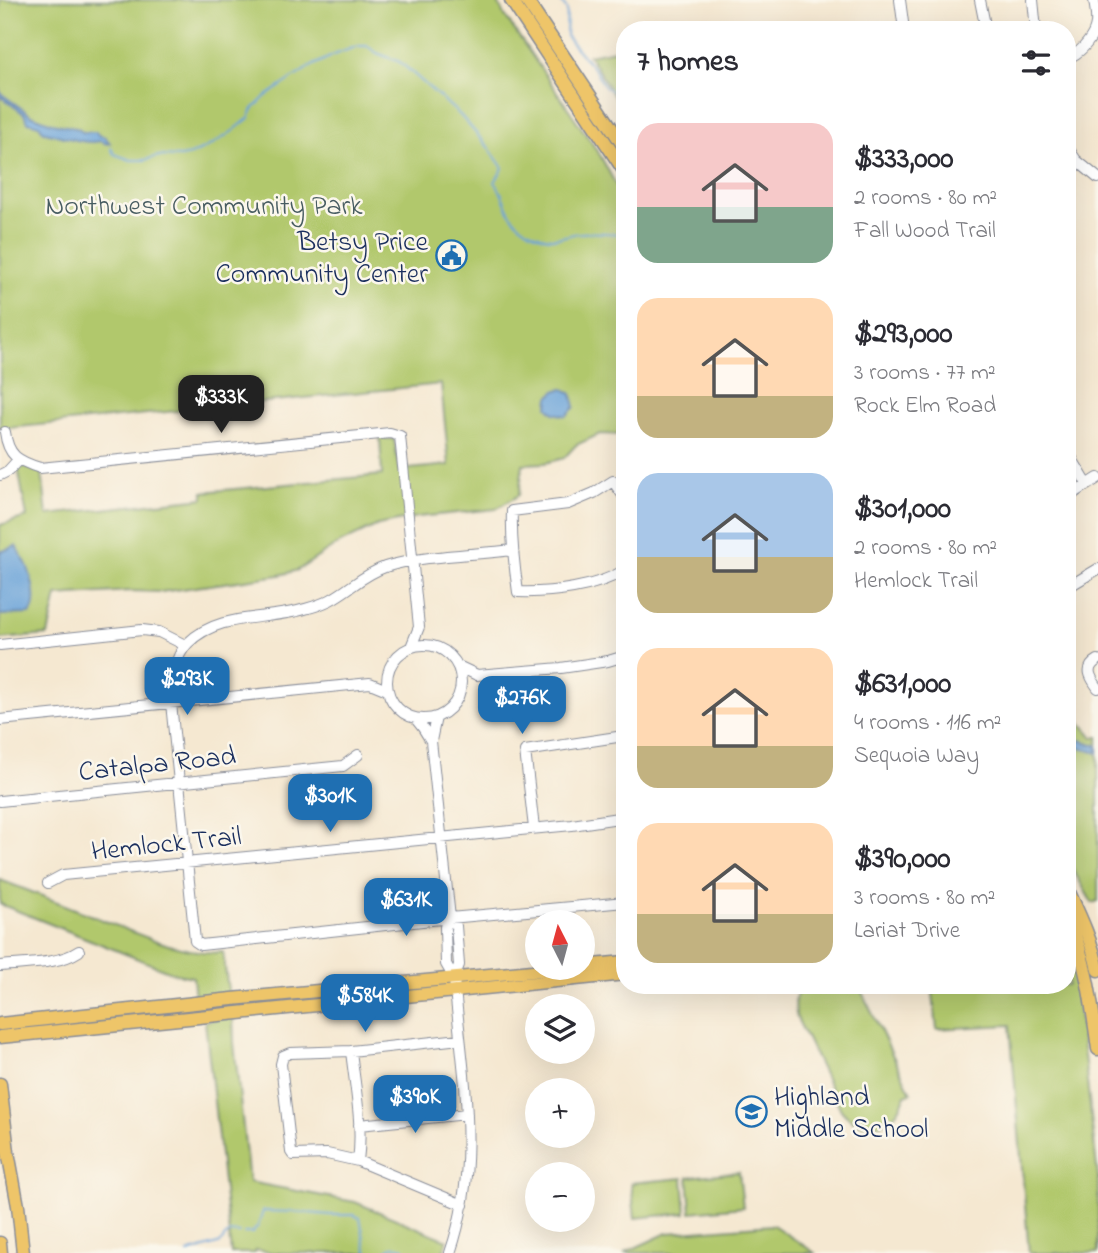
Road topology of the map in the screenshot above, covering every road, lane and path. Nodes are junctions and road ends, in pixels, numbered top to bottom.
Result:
1 (511, 0) edge
2 (526, 0) edge
3 (900, 0) edge
4 (980, 0) edge
5 (1033, 0) edge
6 (1094, 0) edge
7 (904, 21) edge
8 (984, 21) edge
9 (1035, 21) edge
10 (1076, 54) edge
11 (616, 135) edge
12 (616, 158) edge
13 (1076, 160) edge
14 (1098, 178) edge
15 (5, 432) dead end
16 (19, 459) junction
17 (1076, 466) edge
18 (0, 474) edge
19 (1098, 478) edge
20 (616, 485) edge
21 (1087, 485) junction
22 (1076, 492) edge
23 (513, 550) junction
24 (412, 561) junction
25 (1098, 569) edge
26 (616, 574) edge
27 (1076, 582) edge
28 (419, 627) junction
29 (0, 645) edge
30 (186, 645) junction
31 (431, 645) junction
32 (411, 647) junction
33 (616, 659) edge
34 (1098, 660) edge
35 (458, 666) junction
36 (388, 672) junction
37 (477, 675) junction
38 (370, 684) junction
39 (1098, 688) edge
40 (461, 689) junction
41 (387, 690) junction
42 (171, 703) junction
43 (436, 717) junction
44 (415, 718) junction
45 (0, 720) edge
46 (616, 736) edge
47 (431, 741) junction
48 (358, 755) dead end
49 (178, 782) junction
50 (0, 801) edge
51 (616, 818) edge
52 (534, 828) junction
53 (441, 837) junction
54 (188, 863) junction
55 (48, 883) dead end
56 (616, 903) edge
57 (450, 918) junction
58 (1076, 924) edge
59 (1076, 932) edge
60 (79, 951) dead end
61 (0, 966) edge
62 (595, 967) edge
63 (616, 969) edge
64 (616, 969) edge
65 (1098, 970) edge
66 (595, 971) edge
67 (525, 974) edge
68 (525, 978) edge
69 (454, 985) junction
70 (0, 1024) edge
71 (0, 1037) edge
72 (460, 1038) junction
73 (1098, 1049) edge
74 (351, 1051) junction
75 (0, 1084) edge
76 (467, 1114) junction
77 (359, 1125) junction
78 (358, 1161) junction
79 (463, 1205) junction
80 (0, 1243) edge
81 (1, 1253) edge
82 (23, 1253) edge
83 (450, 1253) edge

1 - 12 main road
2 - 11 main road
3 - 7 street
4 - 8 street
5 - 9 street
6 - 10 street
13 - 14 street
15 - 16 street
16 - 18 street
16 - 24 street
17 - 21 street
19 - 21 street
20 - 23 street
21 - 22 street
23 - 24 street
23 - 26 street
24 - 28 street
24 - 30 street
25 - 27 street
28 - 31 street
28 - 32 street
29 - 30 street
30 - 42 street
31 - 32 street
31 - 35 street
32 - 36 street
33 - 37 street
34 - 39 street
35 - 37 street
35 - 40 street
36 - 38 street
36 - 41 street
37 - 40 street
38 - 41 street
38 - 42 street
40 - 43 street
41 - 44 street
42 - 45 street
42 - 49 street
43 - 44 street
43 - 47 street
44 - 47 street
46 - 52 street
47 - 53 street
48 - 49 street, Catalpa Road
49 - 50 street, Catalpa Road
49 - 54 street
51 - 52 street, Hemlock Trail
52 - 53 street, Hemlock Trail
53 - 54 street, Hemlock Trail
53 - 57 street
54 - 55 street, Hemlock Trail
54 - 57 street
56 - 57 street
57 - 69 street
58 - 65 main road
59 - 73 main road
60 - 61 street
62 - 63 main road
64 - 66 main road
67 - 69 main road
68 - 69 main road
69 - 70 main road
69 - 71 main road
69 - 72 street
72 - 74 street
72 - 76 street
74 - 77 street
74 - 78 street
75 - 82 main road
76 - 77 street
76 - 79 street
77 - 78 street
78 - 79 street
79 - 83 street
80 - 81 main road

